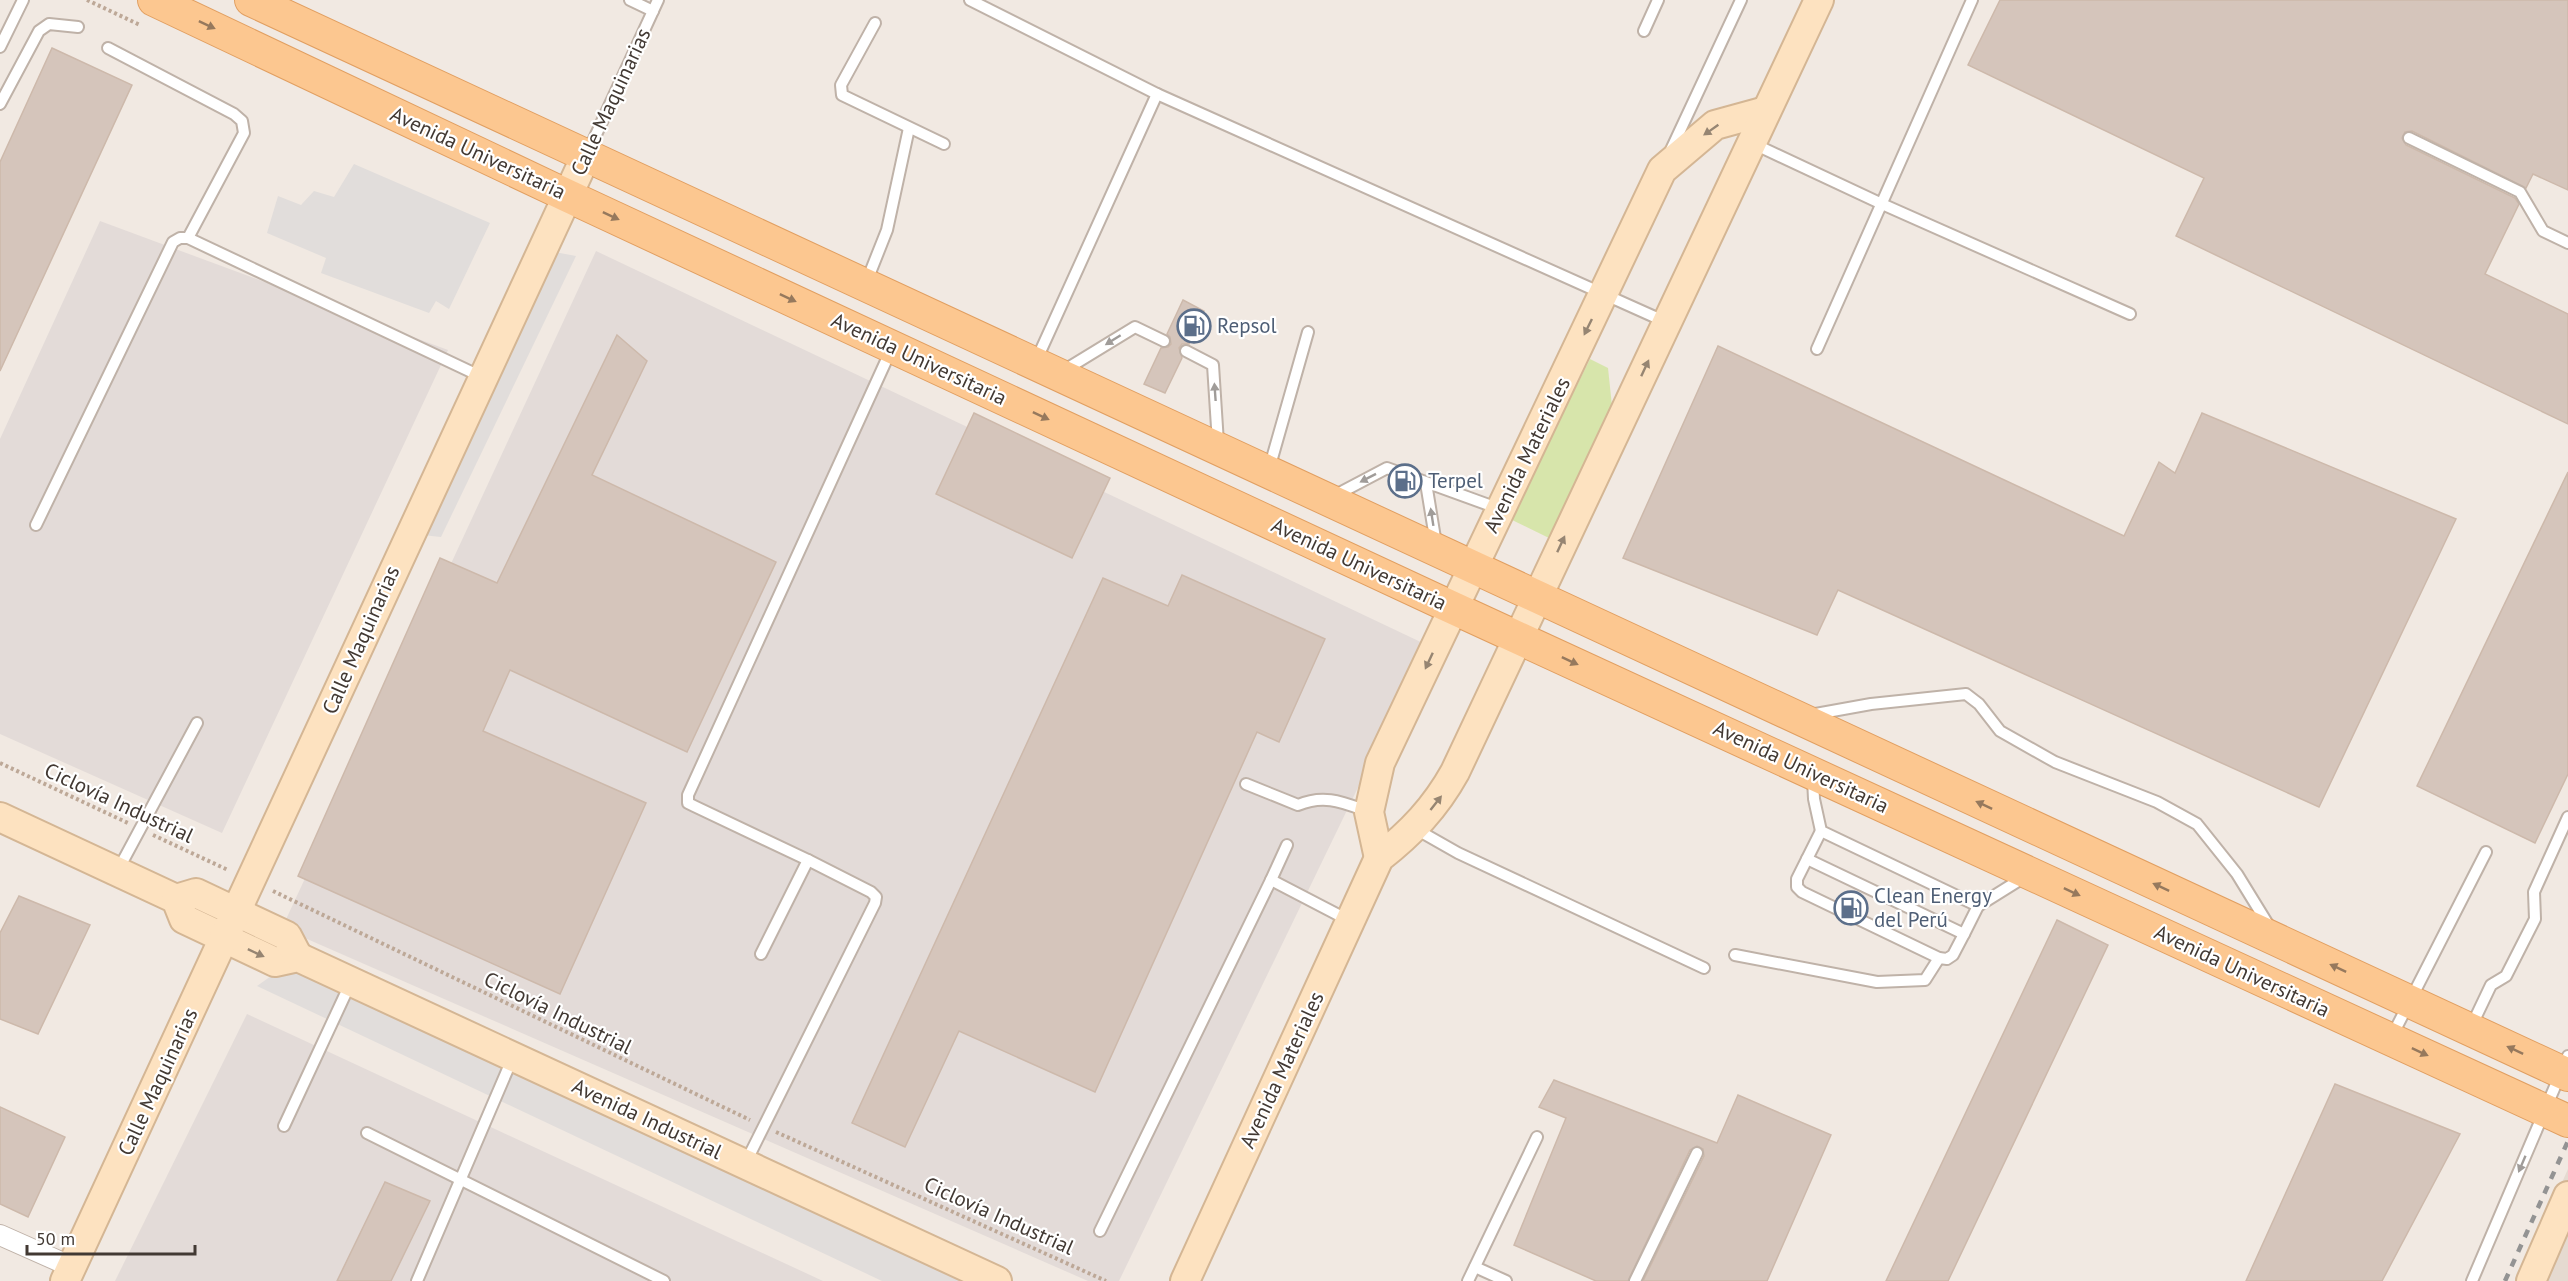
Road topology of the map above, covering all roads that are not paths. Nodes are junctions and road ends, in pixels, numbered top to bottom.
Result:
1 (23, 0) edge
2 (154, 0) edge
3 (251, 0) edge
4 (630, 0) edge
5 (658, 0) edge
6 (970, 0) edge
7 (1658, 0) edge
8 (1741, 0) edge
9 (1819, 0) edge
10 (1972, 0) edge
11 (653, 11) junction
12 (875, 23) dead end
13 (78, 27) dead end
14 (1644, 31) dead end
15 (0, 47) edge
16 (108, 48) dead end
17 (1156, 94) junction
18 (0, 104) edge
19 (1766, 111) junction
20 (909, 128) junction
21 (2409, 138) dead end
22 (1751, 143) junction
23 (944, 144) dead end
24 (586, 156) junction
25 (1662, 170) junction
26 (568, 196) junction
27 (1882, 204) junction
28 (188, 238) junction
29 (2568, 243) edge
30 (865, 285) junction
31 (1604, 295) junction
32 (898, 301) junction
33 (2130, 314) dead end
34 (1666, 322) junction
35 (1308, 332) dead end
36 (1164, 341) dead end
37 (886, 344) junction
38 (1817, 349) dead end
39 (1185, 351) dead end
40 (1046, 369) junction
41 (482, 377) junction
42 (1218, 449) junction
43 (1268, 472) junction
44 (1426, 483) junction
45 (1327, 499) junction
46 (1500, 509) junction
47 (36, 525) dead end
48 (1437, 550) junction
49 (1473, 567) junction
50 (1536, 597) junction
51 (1454, 608) junction
52 (1517, 637) junction
53 (1795, 717) junction
54 (197, 723) dead end
55 (1832, 734) junction
56 (1812, 772) junction
57 (1246, 784) dead end
58 (1369, 812) junction
59 (0, 817) edge
60 (2568, 817) edge
61 (1413, 828) junction
62 (1821, 831) junction
63 (1287, 845) dead end
64 (2486, 852) dead end
65 (1379, 858) junction
66 (1807, 859) junction
67 (808, 860) junction
68 (117, 872) junction
69 (2031, 873) junction
70 (1271, 880) junction
71 (176, 899) junction
72 (1978, 906) junction
73 (237, 912) junction
74 (1350, 921) junction
75 (1964, 934) junction
76 (225, 938) junction
77 (2279, 941) junction
78 (761, 954) dead end
79 (1735, 955) dead end
80 (298, 957) junction
81 (1940, 958) junction
82 (1704, 968) dead end
83 (351, 982) junction
84 (2408, 1001) junction
85 (2469, 1029) junction
86 (2391, 1039) junction
87 (513, 1057) junction
88 (2566, 1068) edge
89 (2557, 1115) edge
90 (284, 1126) dead end
91 (367, 1133) dead end
92 (1537, 1137) dead end
93 (1698, 1153) dead end
94 (745, 1164) junction
95 (460, 1181) junction
96 (2568, 1196) edge
97 (1100, 1231) dead end
98 (0, 1235) edge
99 (1475, 1267) junction
100 (68, 1274) edge
101 (417, 1281) edge
102 (664, 1281) edge
103 (997, 1281) edge
104 (1185, 1281) edge
105 (1468, 1281) edge
106 (1506, 1281) edge
107 (1635, 1281) edge
108 (2472, 1281) edge
109 (2531, 1281) edge

1 - 15 lane
2 -> 26 main road, Avenida Universitaria
3 - 24 main road, Avenida Universitaria
4 - 11 lane
5 - 11 lane, Calle Maquinarias
6 - 17 lane
7 - 14 lane
8 - 25 lane
9 - 19 street, Avenida Materiales
10 - 27 lane
11 - 24 lane, Calle Maquinarias
12 - 20 lane
13 - 18 lane
16 - 28 lane
17 - 31 lane
17 - 40 lane
19 - 22 street, Avenida Materiales
19 -> 25 street, Avenida Materiales
20 - 23 lane
20 - 30 lane
21 - 29 lane
22 - 27 lane
22 - 34 street, Avenida Materiales
24 - 26 street, Calle Maquinarias
24 - 30 main road, Avenida Universitaria
25 - 31 street, Avenida Materiales
26 -> 37 main road, Avenida Universitaria
26 - 41 street, Calle Maquinarias
27 - 33 lane
27 - 38 lane
28 - 41 lane
28 - 47 lane
30 - 32 main road, Avenida Universitaria
31 - 34 lane
31 -> 46 street, Avenida Materiales
32 - 37 main road
32 - 40 main road, Avenida Universitaria
50 -> 34 street, Avenida Materiales
35 - 43 lane
36 -> 40 lane
37 -> 51 main road, Avenida Universitaria
37 - 67 lane
42 -> 39 lane
40 - 42 main road, Avenida Universitaria
41 - 73 street, Calle Maquinarias
42 - 43 main road, Avenida Universitaria
43 - 45 main road, Avenida Universitaria
44 -> 45 lane
44 - 46 lane
48 -> 44 lane
45 - 48 main road, Avenida Universitaria
46 - 49 street, Avenida Materiales
48 - 49 main road, Avenida Universitaria
49 - 50 main road, Avenida Universitaria
49 - 51 street, Avenida Materiales
50 - 52 street, Avenida Materiales
50 - 53 main road, Avenida Universitaria
51 - 52 main road, Avenida Universitaria
51 -> 58 street, Avenida Materiales
52 -> 56 main road, Avenida Universitaria
61 -> 52 street, Avenida Materiales
53 - 55 main road, Avenida Universitaria
53 - 77 lane
54 - 68 lane
55 - 56 main road
77 -> 55 main road, Avenida Universitaria
56 - 62 lane
56 - 69 main road, Avenida Universitaria
57 - 58 lane
58 - 65 street, Avenida Materiales
59 - 68 street, Avenida Industrial
60 - 85 lane
61 - 65 street, Avenida Materiales
61 - 82 lane
62 - 66 lane
62 - 72 lane
63 - 70 lane
64 - 84 lane
65 - 74 street, Avenida Materiales
66 - 75 lane
66 - 81 lane
67 - 78 lane
67 - 94 lane
68 - 71 street, Avenida Industrial
69 - 72 lane
69 -> 86 main road, Avenida Universitaria
70 - 74 lane
70 - 97 lane
71 - 73 street, Avenida Industrial
71 - 76 street, Avenida Industrial
72 - 75 lane
73 - 76 street, Calle Maquinarias
73 - 80 street, Avenida Industrial
74 - 104 street, Avenida Materiales
75 - 81 lane
76 -> 80 street, Avenida Industrial
76 - 100 street, Calle Maquinarias
84 -> 77 main road, Avenida Universitaria
79 - 81 lane
80 - 83 street, Avenida Industrial
83 - 87 street, Avenida Industrial
83 - 90 lane
84 - 85 main road, Avenida Universitaria
84 - 86 lane
88 -> 85 main road, Avenida Universitaria
86 -> 89 main road, Avenida Universitaria
87 - 94 street, Avenida Industrial
87 - 95 lane
88 - 89 lane
89 -> 108 lane
91 - 95 lane
92 - 99 lane
93 - 107 lane
94 - 103 street, Avenida Industrial
95 - 101 lane
95 - 102 lane
96 - 109 street
98 - 100 street
99 - 105 lane
99 - 106 lane

